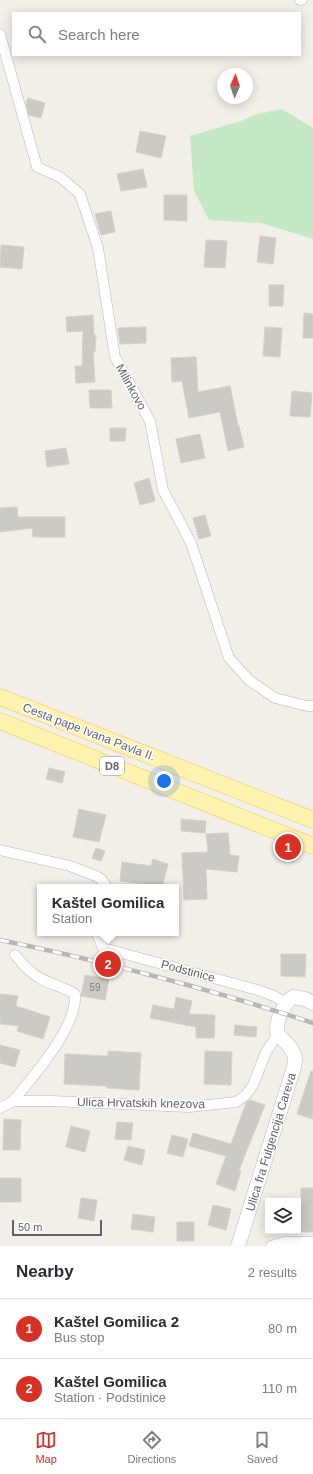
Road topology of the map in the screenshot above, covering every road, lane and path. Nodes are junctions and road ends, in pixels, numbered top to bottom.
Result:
1 (0, 34) edge
2 (0, 697) edge
3 (313, 706) edge
4 (0, 721) edge
5 (313, 820) edge
6 (313, 846) edge
7 (0, 850) edge
8 (105, 884) edge
9 (98, 936) edge
10 (15, 955) dead end
11 (313, 1003) edge
12 (287, 1004) junction
13 (278, 1034) junction
14 (13, 1101) junction
15 (0, 1108) edge
16 (313, 1242) edge
17 (238, 1246) edge
18 (271, 1246) edge

1 - 3 street, Milinkovo
2 - 5 main road, Cesta pape Ivana Pavla II. / D8
4 - 6 main road, Cesta pape Ivana Pavla II. / D8
7 - 8 street
9 - 12 street, Podstinice
10 - 14 street, Ulica Hrvatskih knezova
11 - 12 street
12 - 13 street
13 - 14 street, Ulica Hrvatskih knezova
13 - 17 street, Ulica fra Fulgencija Careva
14 - 15 street, Ulica Hrvatskih knezova
16 - 18 street

